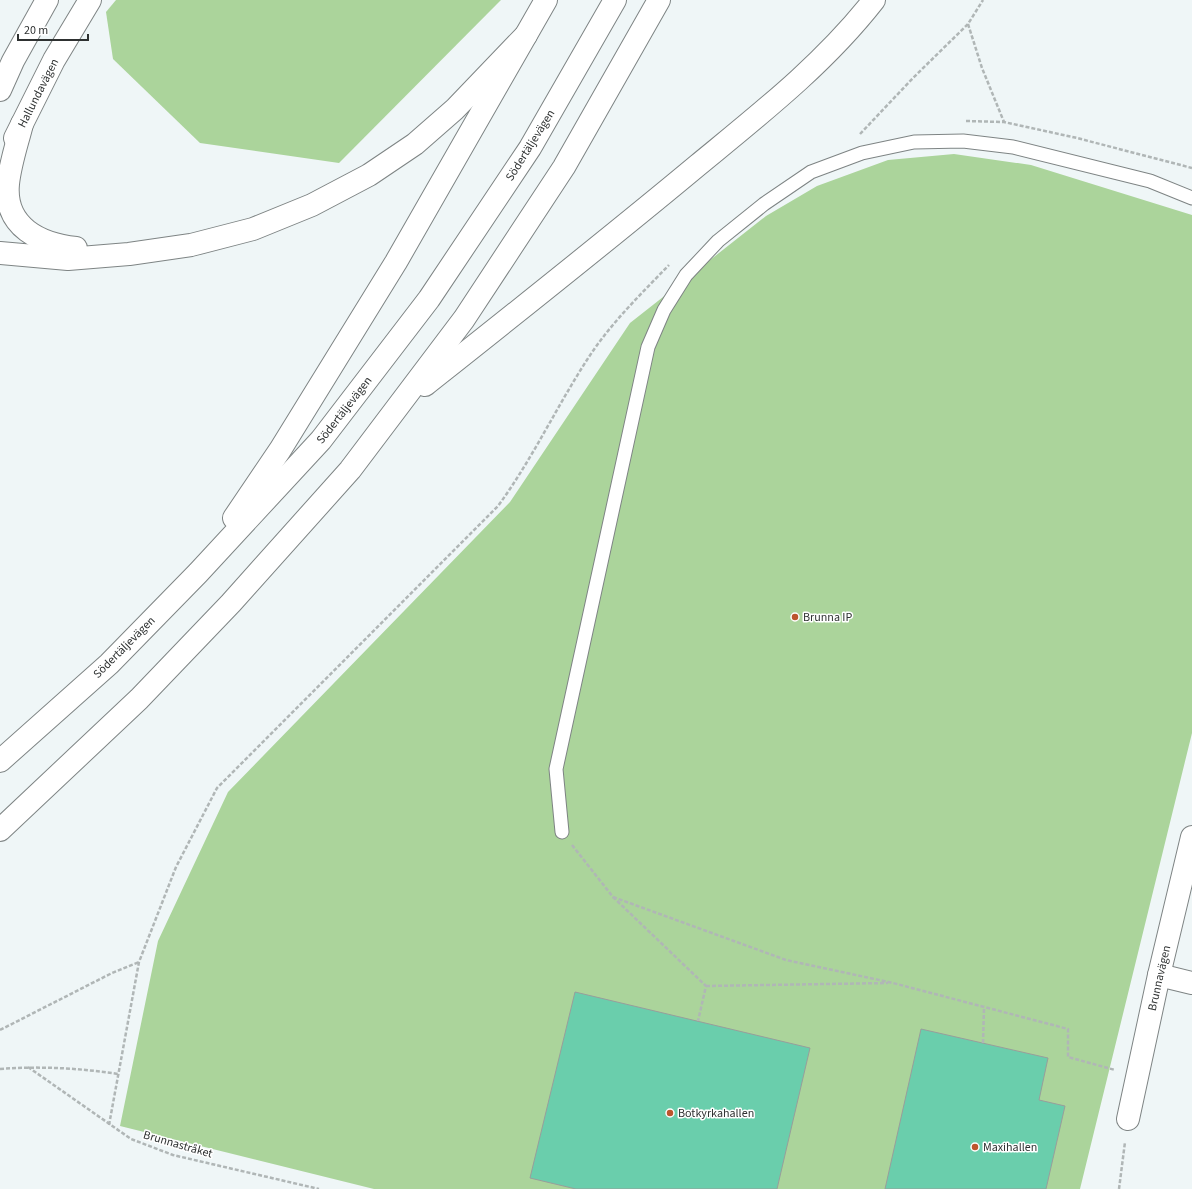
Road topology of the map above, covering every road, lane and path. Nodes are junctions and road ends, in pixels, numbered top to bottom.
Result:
1 (47, 0) edge
2 (90, 0) edge
3 (546, 0) edge
4 (615, 0) edge
5 (659, 0) edge
6 (874, 0) edge
7 (983, 0) edge
8 (968, 24) junction
9 (526, 35) junction
10 (0, 90) edge
11 (1004, 122) dead end
12 (22, 124) junction
13 (859, 136) dead end
14 (0, 167) edge
15 (1192, 198) edge
16 (0, 253) edge
17 (128, 254) junction
18 (674, 260) dead end
19 (402, 403) junction
20 (198, 572) junction
21 (0, 761) edge
22 (0, 830) edge
23 (562, 832) joint
24 (1192, 837) edge
25 (613, 897) junction
26 (139, 962) junction
27 (1159, 975) junction
28 (893, 983) junction
29 (1192, 983) edge
30 (706, 986) junction
31 (984, 1008) junction
32 (698, 1021) dead end
33 (0, 1030) edge
34 (983, 1043) dead end
35 (28, 1067) junction
36 (0, 1069) edge
37 (118, 1074) junction
38 (1136, 1076) junction
39 (1128, 1119) joint
40 (109, 1125) junction
41 (319, 1189) edge
42 (1119, 1189) edge

1 - 10 main road
2 - 12 main road, Hallundavägen
3 - 9 main road
4 - 20 main road, Södertäljevägen
5 - 19 main road
6 - 19 main road
7 - 8 path
8 - 11 path
8 - 13 path
9 - 17 main road
9 - 20 main road
12 - 14 main road, Hallundavägen
12 - 17 main road
15 - 23 lane
16 - 17 main road
18 - 26 path
19 - 22 main road
20 - 21 main road, Södertäljevägen
23 - 25 path
24 - 27 main road, Brunnavägen
25 - 28 path
25 - 30 path
26 - 33 path
26 - 37 path
27 - 29 main road
27 - 38 main road, Brunnavägen
28 - 30 path
28 - 31 path
30 - 32 path
31 - 34 path
31 - 38 path
35 - 36 path
35 - 37 path
35 - 40 path, Brunnastråket
37 - 40 path
38 - 39 main road, Brunnavägen
39 - 42 path
40 - 41 path, Brunnastråket

